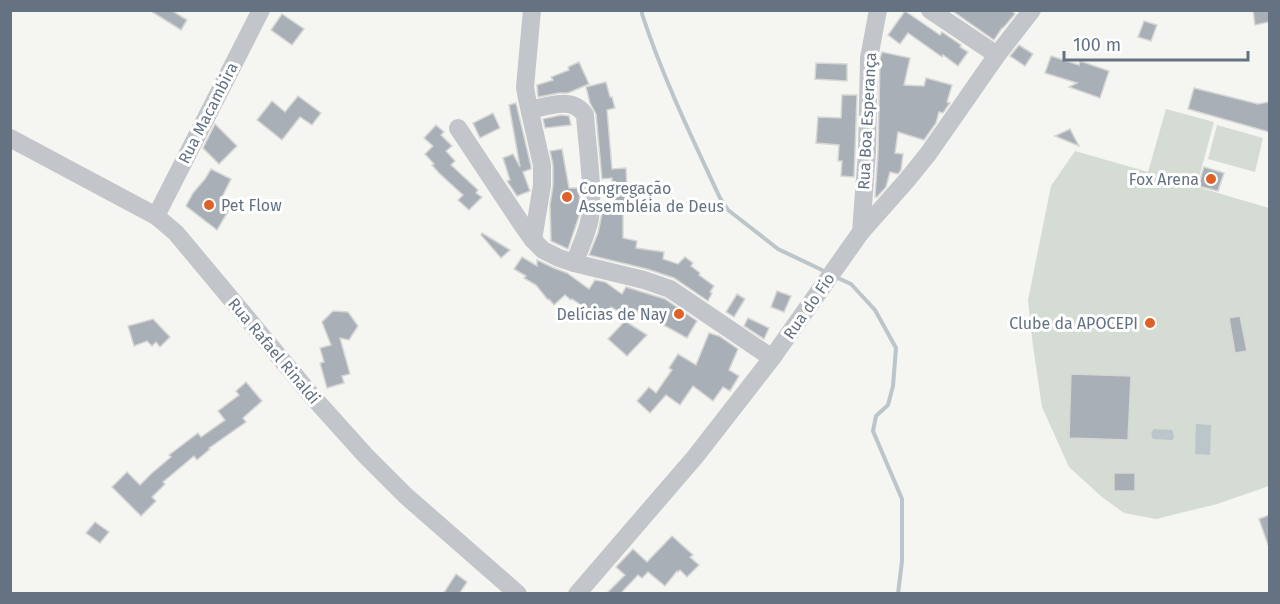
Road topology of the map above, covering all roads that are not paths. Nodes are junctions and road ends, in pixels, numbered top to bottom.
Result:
1 (261, 10) edge
2 (532, 10) edge
3 (878, 10) edge
4 (930, 10) edge
5 (1032, 10) edge
6 (997, 55) junction
7 (530, 110) junction
8 (458, 128) dead end
9 (10, 138) edge
10 (156, 216) junction
11 (861, 232) junction
12 (533, 240) junction
13 (574, 263) junction
14 (772, 358) junction
15 (518, 594) edge
16 (577, 594) edge

1 - 10 street, Rua Macambira
2 - 7 street
3 - 11 street, Rua Boa Esperança
4 - 6 street
5 - 6 street, Rua do Fio
6 - 11 street, Rua do Fio
7 - 12 street
7 - 13 street
8 - 12 street
9 - 10 street, Rua Rafael Rinaldi
10 - 15 street, Rua Rafael Rinaldi
11 - 14 street, Rua do Fio
12 - 13 street
13 - 14 street
14 - 16 street, Rua do Fio

